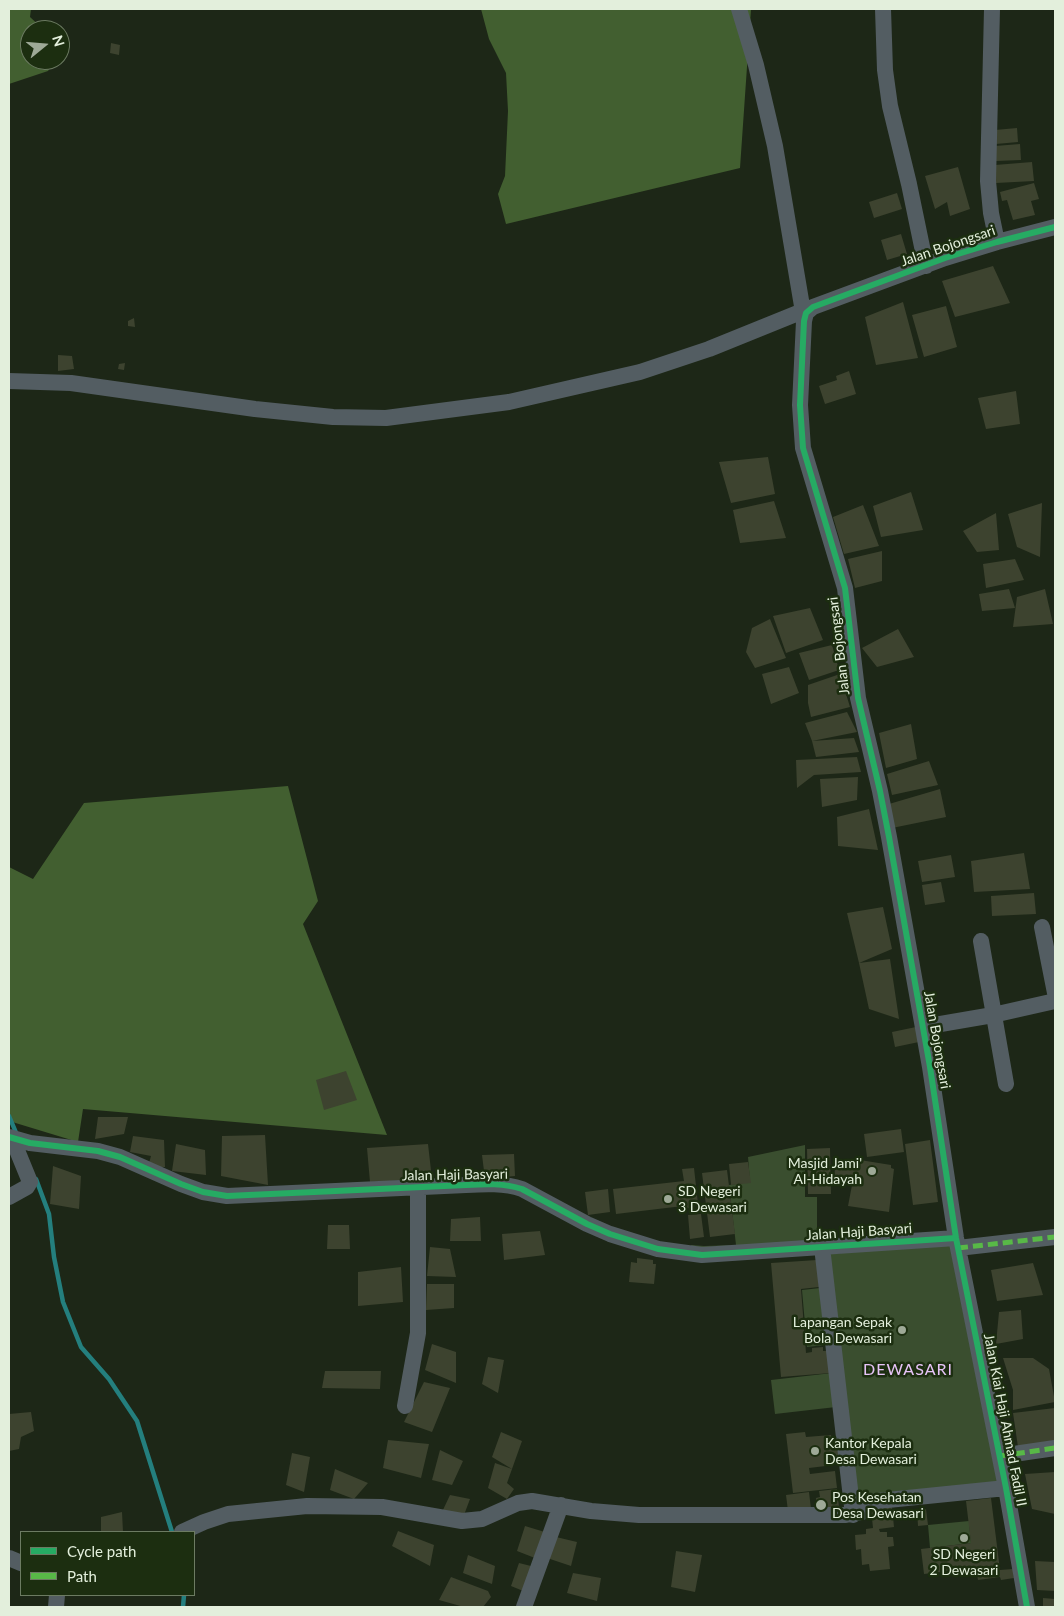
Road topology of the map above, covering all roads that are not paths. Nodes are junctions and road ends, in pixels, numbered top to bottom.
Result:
1 (739, 9) edge
2 (883, 9) edge
3 (992, 9) edge
4 (1055, 227) edge
5 (997, 242) junction
6 (926, 266) junction
7 (805, 312) junction
8 (9, 381) edge
9 (1042, 927) dead end
10 (981, 941) dead end
11 (1055, 993) edge
12 (1055, 1001) edge
13 (993, 1015) junction
14 (923, 1027) junction
15 (1006, 1084) dead end
16 (11, 1138) edge
17 (418, 1187) junction
18 (9, 1198) edge
19 (1055, 1237) edge
20 (957, 1243) junction
21 (822, 1247) junction
22 (405, 1406) dead end
23 (1055, 1448) edge
24 (1000, 1456) junction
25 (1006, 1488) junction
26 (561, 1505) junction
27 (853, 1515) junction
28 (184, 1531) edge
29 (524, 1607) edge
30 (1027, 1607) edge

1 - 7 street
2 - 6 street
3 - 5 street
4 - 5 street, Jalan Bojongsari
5 - 6 street, Jalan Bojongsari
6 - 7 street, Jalan Bojongsari
7 - 8 street
7 - 14 street, Jalan Bojongsari
9 - 11 street
10 - 13 street
12 - 13 street
13 - 14 street
13 - 15 street
14 - 20 street, Jalan Bojongsari
16 - 17 street, Jalan Haji Basyari
16 - 18 street
17 - 21 street, Jalan Haji Basyari
17 - 22 street
19 - 20 street, Jalan Haji Basyari
20 - 21 street, Jalan Haji Basyari
20 - 24 street, Jalan Kiai Haji Ahmad Fadil II
21 - 27 street
23 - 24 street
24 - 25 street, Jalan Kiai Haji Ahmad Fadil II
25 - 27 street
25 - 30 street, Jalan Kiai Haji Ahmad Fadil II
26 - 27 street
26 - 28 street
26 - 29 street

